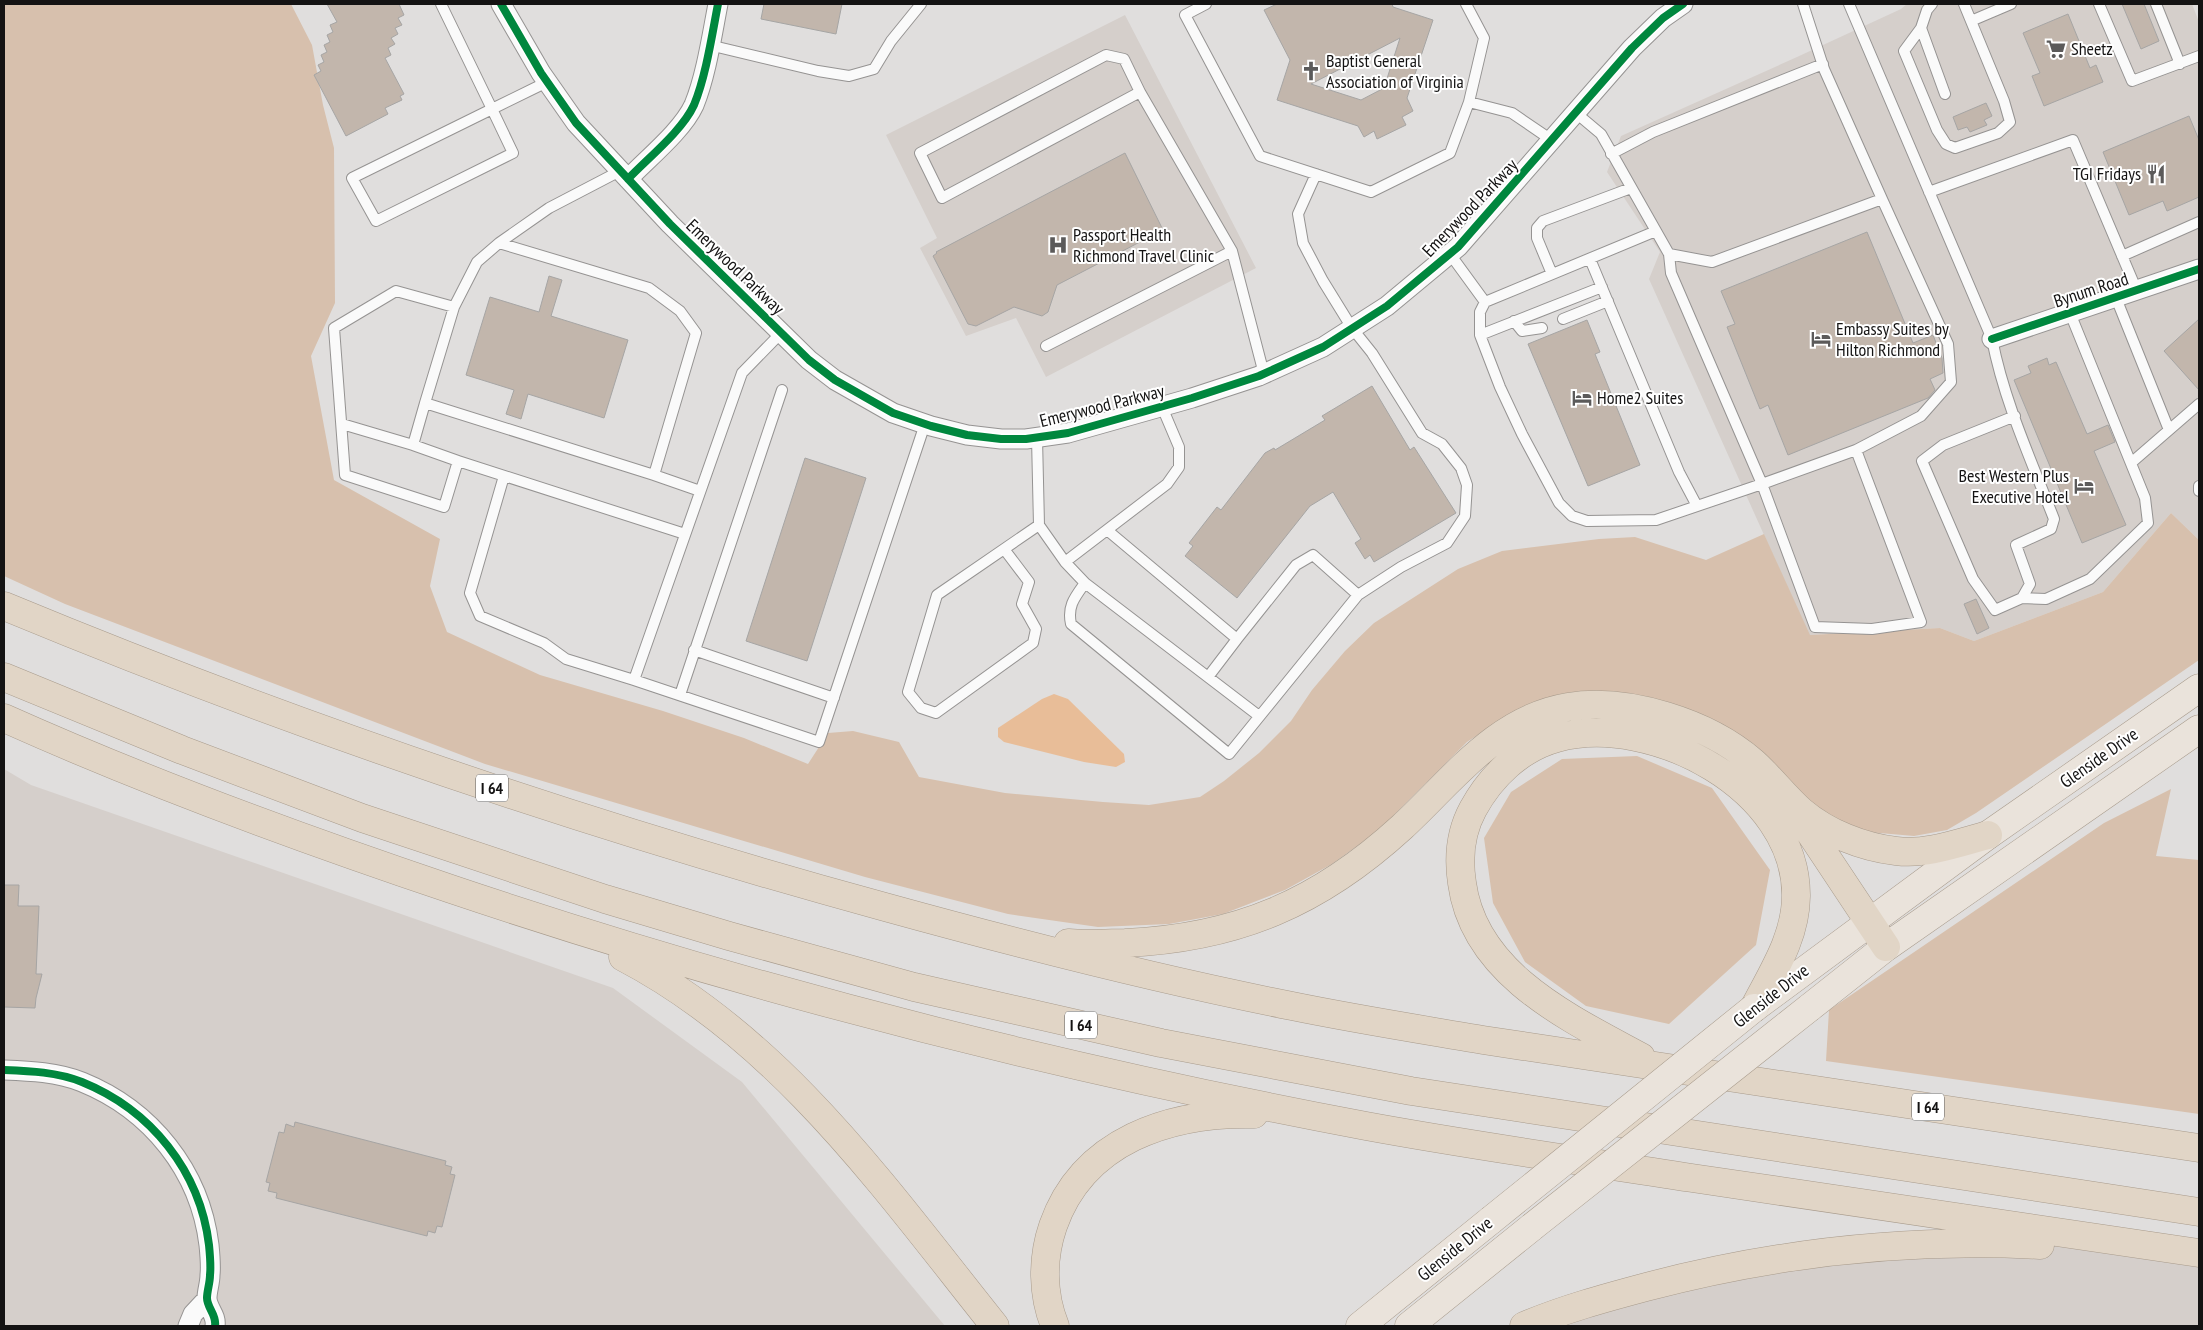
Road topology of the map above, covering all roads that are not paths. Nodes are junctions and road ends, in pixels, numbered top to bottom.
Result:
1 (441, 4) edge
2 (501, 4) edge
3 (718, 4) edge
4 (921, 4) edge
5 (1206, 4) edge
6 (1466, 4) edge
7 (1683, 4) edge
8 (1803, 4) edge
9 (1849, 4) edge
10 (1964, 4) edge
11 (2011, 4) edge
12 (2099, 4) edge
13 (2156, 4) edge
14 (1928, 6) edge
15 (1971, 21) junction
16 (1920, 28) junction
17 (709, 45) junction
18 (2199, 56) edge
19 (1823, 64) junction
20 (2180, 64) junction
21 (547, 82) junction
22 (1140, 92) junction
23 (1945, 94) dead end
24 (1469, 102) junction
25 (492, 109) junction
26 (1576, 113) junction
27 (1553, 141) junction
28 (1612, 154) junction
29 (1316, 174) junction
30 (624, 175) junction
31 (1631, 188) junction
32 (1929, 192) junction
33 (1882, 199) junction
34 (2199, 222) edge
35 (1656, 231) junction
36 (498, 242) junction
37 (1232, 251) junction
38 (1450, 254) junction
39 (1669, 254) junction
40 (2122, 256) junction
41 (1590, 258) junction
42 (2199, 269) edge
43 (1552, 274) junction
44 (1602, 287) junction
45 (2137, 291) junction
46 (2116, 298) junction
47 (1608, 301) junction
48 (1485, 302) junction
49 (454, 307) junction
50 (2070, 313) junction
51 (1563, 320) dead end
52 (1514, 322) junction
53 (1352, 328) junction
54 (1542, 328) dead end
55 (781, 333) junction
56 (1480, 335) junction
57 (1992, 339) junction
58 (1046, 346) dead end
59 (1264, 374) junction
60 (782, 390) dead end
61 (425, 403) junction
62 (2199, 404) edge
63 (1162, 407) junction
64 (2015, 416) junction
65 (342, 424) junction
66 (925, 424) junction
67 (2169, 430) junction
68 (1037, 438) junction
69 (414, 445) junction
70 (1856, 450) junction
71 (458, 461) junction
72 (2131, 463) junction
73 (654, 475) junction
74 (504, 476) junction
75 (1762, 484) junction
76 (2199, 486) edge
77 (700, 491) junction
78 (2199, 491) edge
79 (1697, 506) junction
80 (1039, 525) junction
81 (1107, 530) junction
82 (685, 534) junction
83 (1004, 548) junction
84 (1065, 562) junction
85 (1085, 584) junction
86 (1358, 595) junction
87 (2022, 598) junction
88 (4, 606) edge
89 (1236, 639) junction
90 (694, 650) junction
91 (4, 677) edge
92 (1208, 677) junction
93 (634, 680) junction
94 (2199, 688) edge
95 (680, 695) junction
96 (834, 698) junction
97 (1259, 716) junction
98 (4, 718) edge
99 (2199, 729) edge
100 (1789, 799) junction
101 (1988, 835) junction
102 (1870, 921) junction
103 (573, 931) junction
104 (992, 936) junction
105 (1886, 947) junction
106 (1754, 1008) junction
107 (1657, 1066) junction
108 (4, 1070) edge
109 (1367, 1126) junction
110 (2199, 1148) edge
111 (2199, 1212) edge
112 (2199, 1254) edge
113 (207, 1299) junction
114 (188, 1326) edge
115 (215, 1326) edge
116 (995, 1326) edge
117 (1055, 1326) edge
118 (1360, 1326) edge
119 (1409, 1326) edge
120 (1524, 1326) edge

1 - 25 lane
2 - 21 street, Emerywood Parkway
3 - 17 street
4 - 17 lane
5 - 29 lane
6 - 24 lane
7 - 26 street, Emerywood Parkway
8 - 19 lane
9 - 32 lane
10 - 15 lane
11 - 15 lane
12 - 20 lane
13 - 20 lane
14 - 16 lane
15 - 16 lane
16 - 23 lane
17 - 30 street
18 - 20 lane
19 - 28 lane
19 - 33 lane
21 - 25 lane
21 - 30 street, Emerywood Parkway
22 - 22 lane
22 - 37 lane
24 - 27 lane
24 - 29 lane
25 - 25 lane
26 - 27 street, Emerywood Parkway
26 - 28 lane
27 - 38 street, Emerywood Parkway
28 - 31 lane
29 - 53 lane
30 - 36 lane
30 - 55 street, Emerywood Parkway
31 - 35 lane
31 - 43 lane
32 - 40 lane
32 - 57 lane
33 - 39 lane
33 - 70 lane
34 - 40 lane
35 - 39 lane
35 - 41 lane
36 - 49 lane
36 - 73 lane
37 - 58 lane
37 - 59 lane
38 - 48 lane
38 - 53 street, Emerywood Parkway
39 - 75 lane
40 - 45 lane
41 - 43 lane
41 - 44 lane
42 - 45 street, Bynum Road
43 - 48 lane
44 - 47 lane
44 - 52 lane
45 - 46 street, Bynum Road
46 - 50 street, Bynum Road
46 - 67 lane
47 - 51 lane
47 - 79 lane
48 - 56 lane
49 - 61 lane
49 - 65 lane
50 - 57 street, Bynum Road
50 - 72 lane
52 - 54 lane
52 - 56 lane
53 - 59 street, Emerywood Parkway
53 - 86 lane
55 - 66 street, Emerywood Parkway
55 - 77 lane
56 - 79 lane
57 - 64 lane
59 - 63 street, Emerywood Parkway
60 - 90 lane
61 - 69 lane
61 - 73 lane
62 - 67 lane
63 - 68 street, Emerywood Parkway
63 - 81 lane
64 - 87 lane
64 - 87 lane
65 - 69 lane
65 - 71 lane
66 - 68 street, Emerywood Parkway
66 - 96 lane
67 - 72 lane
68 - 80 lane
69 - 71 lane
70 - 75 lane
70 - 75 lane
71 - 74 lane
72 - 87 lane
73 - 77 lane
74 - 82 lane
74 - 93 lane
75 - 79 lane
76 - 78 lane
77 - 82 lane
80 - 83 lane
80 - 84 lane
81 - 84 lane
81 - 89 lane
82 - 93 lane
83 - 83 lane
84 - 85 lane
85 - 92 lane
85 - 97 lane
86 - 89 lane
86 - 97 lane
88 - 104 highway, I 64
89 - 92 lane
90 - 95 lane
90 - 96 lane
91 - 111 highway, I 64
92 - 97 lane
93 - 95 lane
94 - 101 main road, Glenside Drive
95 - 96 lane
98 - 103 highway
99 - 105 main road, Glenside Drive
100 - 101 highway
100 - 102 highway
100 - 104 highway
101 - 102 main road, Glenside Drive
102 - 105 highway
102 - 106 main road, Glenside Drive
103 - 109 highway
103 - 116 highway
104 - 107 highway, I 64
105 - 119 main road, Glenside Drive, bridge
106 - 107 highway
106 - 118 main road, Glenside Drive, bridge
107 - 110 highway, I 64
108 - 113 street
109 - 112 highway
109 - 117 highway
112 - 120 highway
113 - 114 street
113 - 115 street

